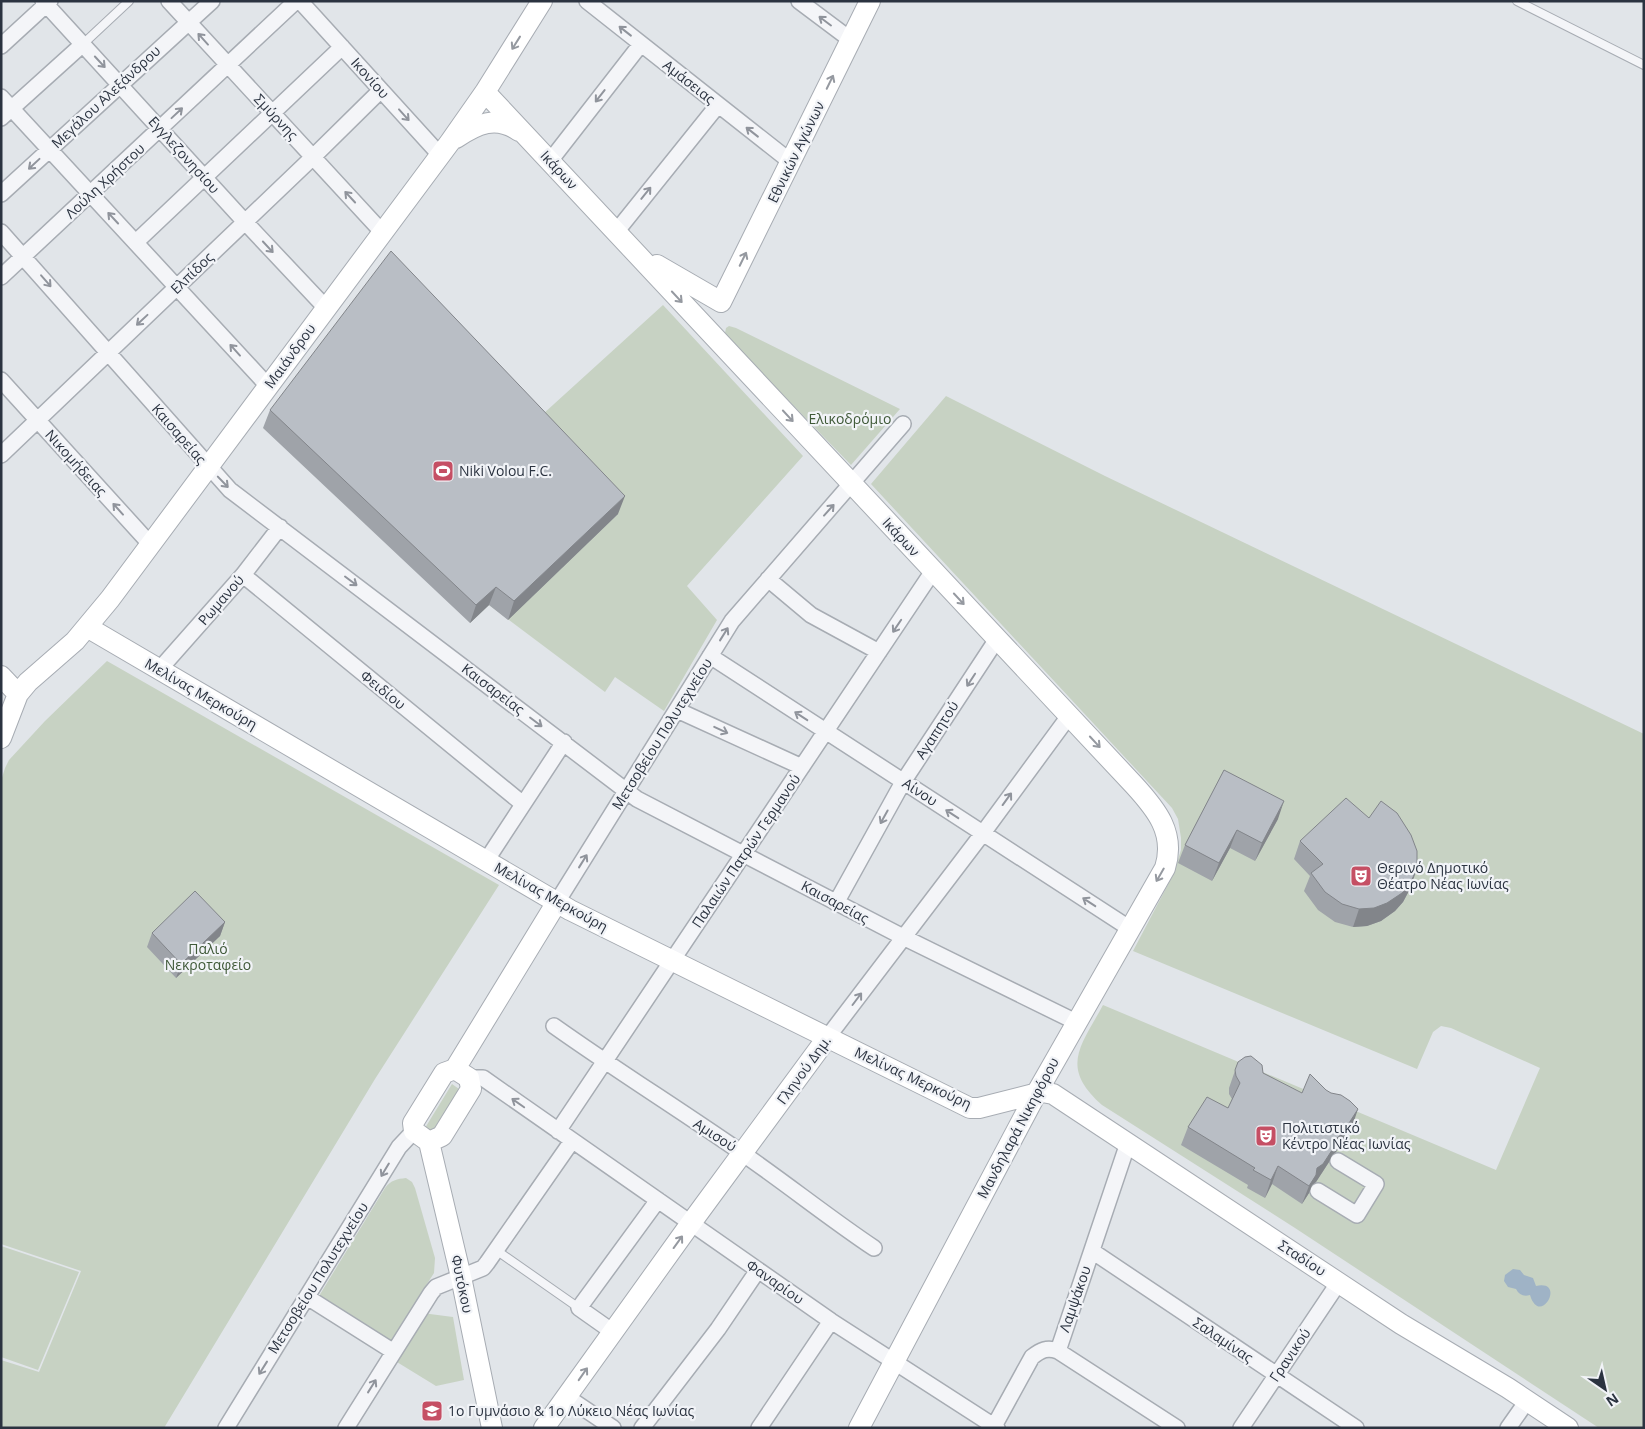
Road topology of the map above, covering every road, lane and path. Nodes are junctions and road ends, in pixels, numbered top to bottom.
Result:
1 (130, 1) edge
2 (169, 1) edge
3 (212, 1) edge
4 (296, 1) edge
5 (300, 1) edge
6 (542, 1) edge
7 (587, 1) edge
8 (799, 1) edge
9 (870, 1) edge
10 (1517, 1) edge
11 (46, 2) edge
12 (188, 23) junction
13 (851, 40) junction
14 (83, 44) junction
15 (641, 44) junction
16 (1, 46) edge
17 (342, 47) junction
18 (1644, 65) edge
19 (228, 66) junction
20 (120, 84) junction
21 (382, 90) junction
22 (485, 92) junction
23 (718, 105) junction
24 (5, 108) edge
25 (272, 113) junction
26 (160, 129) junction
27 (527, 137) junction
28 (445, 148) junction
29 (50, 149) junction
30 (313, 158) junction
31 (550, 161) junction
32 (790, 162) junction
33 (204, 178) junction
34 (1, 194) edge
35 (90, 194) junction
36 (245, 222) junction
37 (1, 232) edge
38 (616, 232) junction
39 (383, 233) junction
40 (136, 242) junction
41 (632, 249) junction
42 (24, 256) junction
43 (1, 278) edge
44 (178, 287) junction
45 (721, 302) joint
46 (326, 308) junction
47 (108, 352) junction
48 (1, 380) edge
49 (268, 386) junction
50 (38, 420) junction
51 (903, 424) dead end
52 (1, 455) edge
53 (208, 466) junction
54 (852, 484) junction
55 (280, 527) junction
56 (151, 545) junction
57 (933, 571) junction
58 (243, 575) junction
59 (768, 579) junction
60 (87, 627) junction
61 (997, 639) junction
62 (879, 652) junction
63 (710, 656) junction
64 (159, 670) junction
65 (1, 676) edge
66 (18, 694) junction
67 (677, 710) junction
68 (1069, 716) junction
69 (825, 731) junction
70 (1, 738) edge
71 (564, 742) junction
72 (802, 768) junction
73 (903, 782) junction
74 (627, 792) junction
75 (523, 804) junction
76 (1165, 828) joint
77 (982, 833) junction
78 (744, 854) junction
79 (486, 861) junction
80 (557, 902) junction
81 (836, 903) junction
82 (1130, 928) junction
83 (903, 937) junction
84 (673, 960) junction
85 (1076, 1022) junction
86 (554, 1026) dead end
87 (827, 1038) junction
88 (604, 1061) junction
89 (462, 1074) junction
90 (1036, 1094) junction
91 (558, 1131) junction
92 (421, 1136) junction
93 (572, 1141) junction
94 (1128, 1143) junction
95 (743, 1153) junction
96 (1338, 1161) edge
97 (1318, 1191) edge
98 (658, 1200) junction
99 (691, 1223) junction
100 (874, 1248) dead end
101 (496, 1250) junction
102 (1092, 1251) junction
103 (758, 1270) junction
104 (461, 1277) junction
105 (1339, 1282) junction
106 (308, 1297) junction
107 (579, 1308) junction
108 (831, 1321) junction
109 (613, 1332) junction
110 (1058, 1351) junction
111 (394, 1352) junction
112 (893, 1361) junction
113 (1277, 1375) junction
114 (567, 1396) junction
115 (1527, 1401) junction
116 (995, 1427) edge
117 (226, 1428) edge
118 (346, 1428) edge
119 (492, 1428) edge
120 (544, 1428) edge
121 (613, 1428) edge
122 (642, 1428) edge
123 (759, 1428) edge
124 (859, 1428) edge
125 (1177, 1428) edge
126 (1241, 1428) edge
127 (1356, 1428) edge
128 (1508, 1428) edge
129 (1568, 1428) edge

1 - 14 lane
2 - 12 street, Σμύρνης
3 - 12 street, Μεγάλου Αλεξάνδρου
4 - 19 street, Λούλη Χρήστου
5 - 17 street, Ικονίου
6 -> 22 street, Μαιάνδρου
15 -> 7 street, Αμάσειας
13 -> 8 street
9 - 13 street, Εθνικών Αγώνων
10 - 18 lane
11 - 14 street, Εγγλεζονησίου
11 - 16 street
19 -> 12 street, Σμύρνης
12 - 20 street, Μεγάλου Αλεξάνδρου
32 -> 13 street, Εθνικών Αγώνων
14 -> 20 street, Εγγλεζονησίου
14 - 24 street
15 - 23 street, Αμάσειας
15 -> 31 street
17 - 21 street, Ικονίου
17 - 25 street
19 - 25 street, Σμύρνης
26 -> 19 street, Λούλη Χρήστου
20 - 26 street, Εγγλεζονησίου
20 - 29 street, Μεγάλου Αλεξάνδρου
21 -> 28 street, Ικονίου
21 - 30 street, Ελπίδος
22 - 27 street, Ικάρων
22 - 28 street, Μαιάνδρου
32 -> 23 street, Αμάσειας
38 -> 23 street
24 - 29 street
25 - 30 street, Σμύρνης
25 - 33 street
26 - 33 street, Εγγλεζονησίου
26 - 35 street, Λούλη Χρήστου
27 - 28 street
27 - 31 street, Ικάρων
28 - 39 street, Μαιάνδρου
29 -> 34 street, Μεγάλου Αλεξάνδρου
29 - 35 street
30 - 36 street, Ελπίδος
39 -> 30 street, Σμύρνης
31 - 38 street, Ικάρων
45 -> 32 street, Εθνικών Αγώνων
33 - 36 street, Εγγλεζονησίου
33 - 40 street
40 -> 35 street
35 - 42 street, Λούλη Χρήστου
36 - 44 street, Ελπίδος
36 -> 46 street, Εγγλεζονησίου
37 - 42 street, Καισαρείας
38 - 41 street, Ικάρων
39 - 46 street, Μαιάνδρου
40 - 44 street
41 - 45 street, Ικάρων
41 -> 54 street, Ικάρων
42 - 43 street, Λούλη Χρήστου
42 -> 47 street, Καισαρείας
44 -> 47 street, Ελπίδος
49 -> 44 street
46 - 49 street, Μαιάνδρου
47 - 50 street, Ελπίδος
47 - 53 street, Καισαρείας
48 - 50 street, Νικομήδειας
49 - 53 street, Μαιάνδρου
50 - 52 street, Ελπίδος
56 -> 50 street, Νικομήδειας
51 - 54 street, Μετσοβείου Πολυτεχνείου
53 -> 55 street, Καισαρείας
53 - 56 street, Μαιάνδρου
54 - 57 street, Ικάρων
59 -> 54 street, Μετσοβείου Πολυτεχνείου
55 - 58 street, Ρωμανού
55 -> 71 street, Καισαρείας
56 - 60 street, Μαιάνδρου
57 -> 61 street, Ικάρων
57 -> 62 street, Παλαιών Πατρών Γερμανού
58 - 64 street, Ρωμανού
58 - 75 street, Φειδίου
59 - 62 street
63 -> 59 street, Μετσοβείου Πολυτεχνείου
60 - 64 street, Μελίνας Μερκούρη
60 - 66 street, Μαιάνδρου
61 - 68 street, Ικάρων
61 -> 73 street, Αγαπητού
62 - 69 street, Παλαιών Πατρών Γερμανού
63 - 67 street, Μετσοβείου Πολυτεχνείου
69 -> 63 street, Αίνου
64 - 79 street, Μελίνας Μερκούρη
65 - 66 street
66 - 70 street
67 -> 72 street
67 - 74 street, Μετσοβείου Πολυτεχνείου
68 -> 76 street, Ικάρων
77 -> 68 street, Γληνού Δημ.
69 - 72 street, Παλαιών Πατρών Γερμανού
69 - 73 street, Αίνου
71 - 74 street, Καισαρείας
71 - 75 street
72 - 78 street, Παλαιών Πατρών Γερμανού
77 -> 73 street, Αίνου
73 -> 81 street, Αγαπητού
74 - 78 street, Καισαρείας
80 -> 74 street, Μετσοβείου Πολυτεχνείου
75 - 79 street
76 -> 82 street, Μανδηλαρά Νικηφόρου
82 -> 77 street, Αίνου
77 - 83 street, Γληνού Δημ.
78 - 81 street, Καισαρείας
78 - 84 street, Παλαιών Πατρών Γερμανού
79 - 80 street, Μελίνας Μερκούρη
80 - 84 street, Μελίνας Μερκούρη
80 - 89 street, Μετσοβείου Πολυτεχνείου
81 - 83 street, Καισαρείας
82 - 85 street, Μανδηλαρά Νικηφόρου
83 - 85 street, Καισαρείας
87 -> 83 street, Γληνού Δημ.
84 - 87 street, Μελίνας Μερκούρη
84 - 88 street, Παλαιών Πατρών Γερμανού
85 - 90 street, Μανδηλαρά Νικηφόρου
86 - 88 street, Αμισού
87 - 90 street, Μελίνας Μερκούρη
87 - 95 street, Γληνού Δημ.
88 - 91 street, Παλαιών Πατρών Γερμανού
88 - 95 street, Αμισού
91 -> 89 street, Φαναρίου
89 - 92 street
89 - 92 street
90 - 94 street, Σταδίου
90 - 112 street, Μανδηλαρά Νικηφόρου
91 - 93 street, Φαναρίου
92 - 104 street, Φυτόκου
92 -> 106 street, Μετσοβείου Πολυτεχνείου
93 - 98 street, Φαναρίου
93 - 101 street
94 - 102 street, Λαμψάκου
94 - 105 street, Σταδίου
95 - 99 street, Γληνού Δημ.
95 - 100 street, Αμισού
96 - 97 street
98 - 99 street, Φαναρίου
98 - 107 street
99 - 103 street, Φαναρίου
109 -> 99 street, Γληνού Δημ.
101 - 104 street
101 - 107 lane
102 - 110 street, Λαμψάκου
102 - 113 street, Σαλαμίνας
103 - 108 street, Φαναρίου
103 - 122 street
104 - 111 street
104 - 119 street, Φυτόκου
105 - 113 street, Γρανικού
105 - 115 street, Σταδίου
106 - 111 street
106 -> 117 street, Μετσοβείου Πολυτεχνείου
107 - 109 street
108 - 112 street, Φαναρίου
108 - 123 street
114 -> 109 street, Γληνού Δημ.
110 - 116 street, Λαμψάκου
110 - 125 street
118 -> 111 street
112 - 116 street, Φαναρίου
112 - 124 street, Μανδηλαρά Νικηφόρου
113 - 126 street, Γρανικού
113 - 127 street, Σαλαμίνας
114 - 120 street, Γληνού Δημ.
114 - 121 street
115 - 128 street
115 - 129 street, Σταδίου

